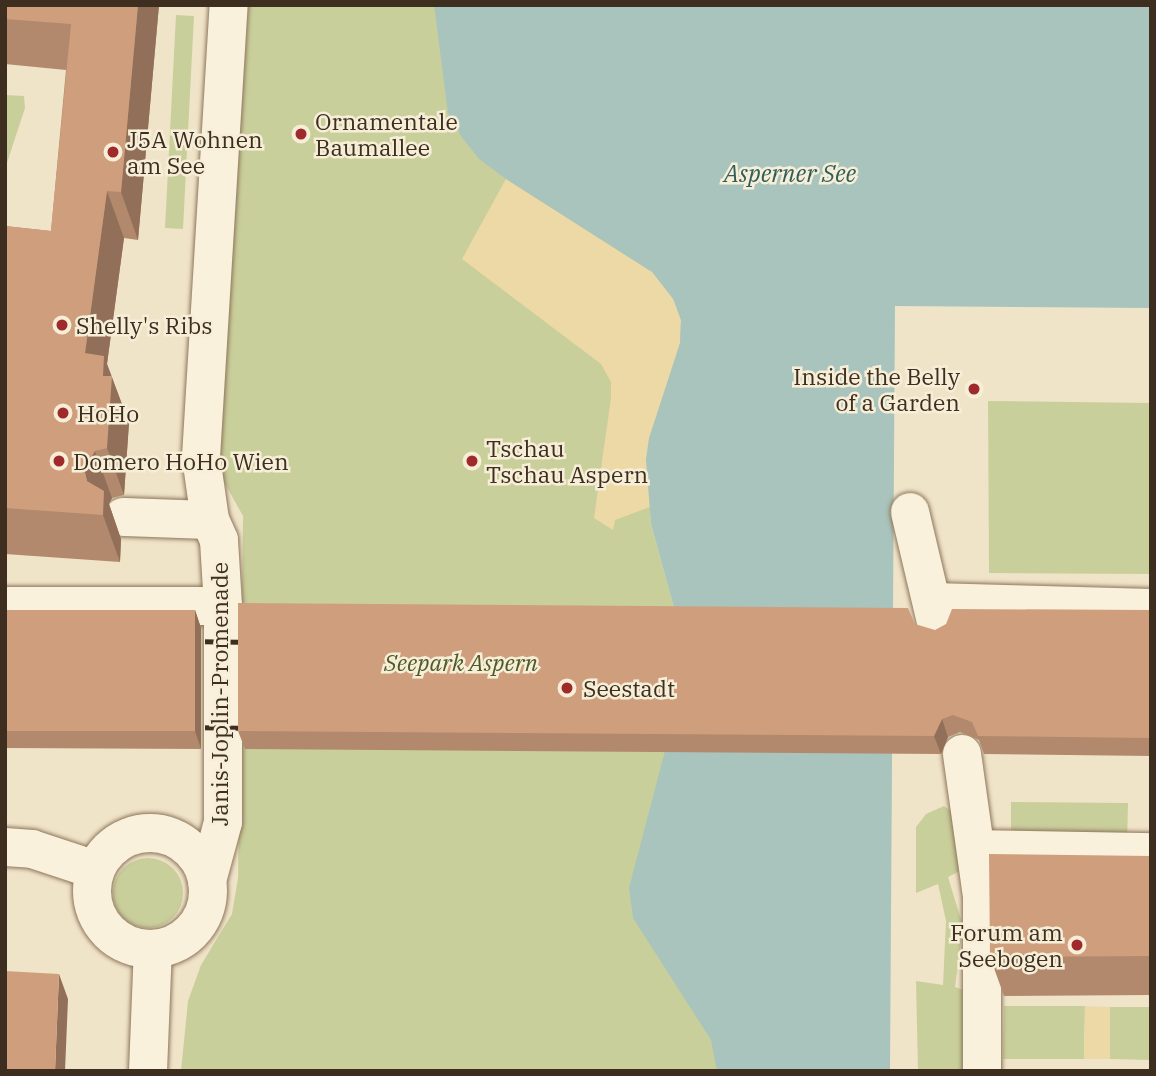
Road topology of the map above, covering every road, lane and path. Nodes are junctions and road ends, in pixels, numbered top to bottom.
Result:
1 (229, 5) edge
2 (910, 512) dead end
3 (123, 517) dead end
4 (210, 520) junction
5 (5, 606) edge
6 (223, 606) junction
7 (1151, 608) edge
8 (962, 754) dead end
9 (5, 847) edge
10 (976, 849) junction
11 (1151, 852) edge
12 (96, 870) junction
13 (207, 881) junction
14 (153, 949) junction
15 (148, 1071) edge
16 (982, 1071) edge

1 - 4 street, Janis-Joplin-Promenade
2 - 7 street
3 - 4 street
4 - 6 street, Janis-Joplin-Promenade
5 - 6 street
6 - 13 street, Janis-Joplin-Promenade
8 - 10 street
9 - 12 street
10 - 11 street
10 - 16 street
12 - 13 street
12 - 14 street
13 - 14 street
14 - 15 street

